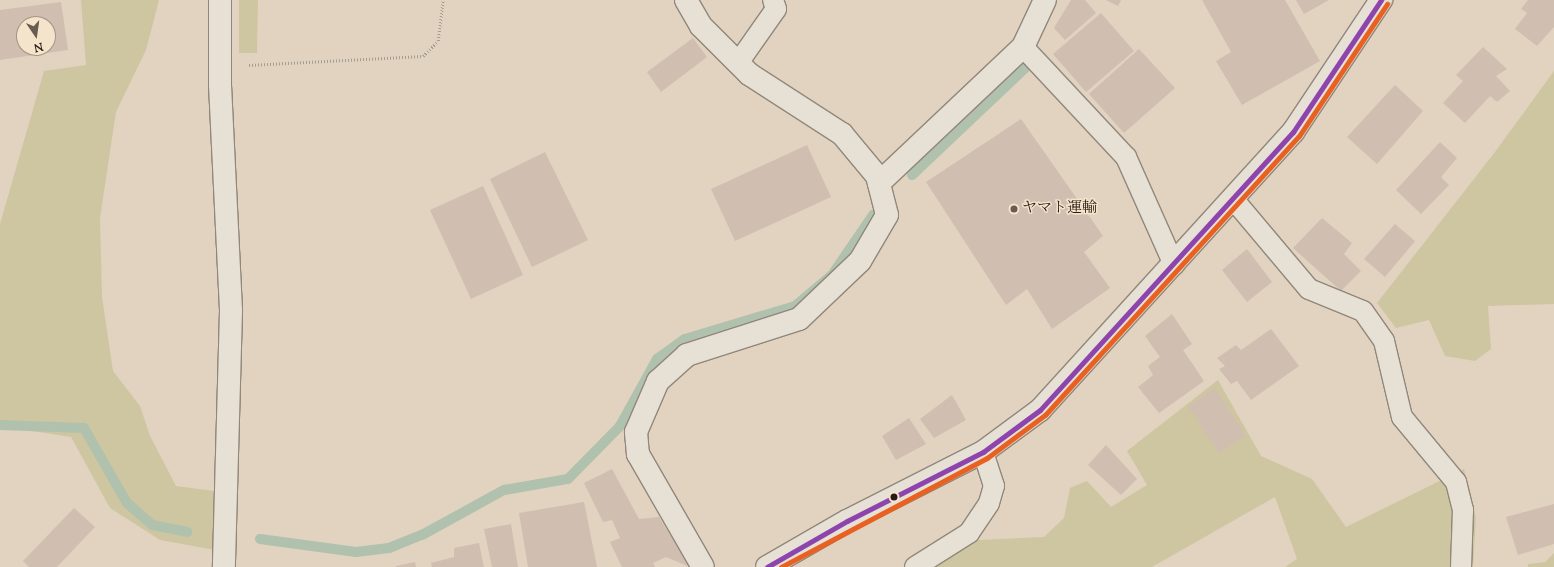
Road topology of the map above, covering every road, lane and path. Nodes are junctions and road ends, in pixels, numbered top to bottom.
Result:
1 (220, 0) edge
2 (443, 0) edge
3 (686, 0) edge
4 (773, 0) edge
5 (1045, 0) edge
6 (1381, 0) edge
7 (1023, 47) junction
8 (738, 64) junction
9 (220, 67) junction
10 (879, 183) junction
11 (1234, 200) junction
12 (1174, 265) junction
13 (983, 452) junction
14 (224, 567) edge
15 (703, 567) edge
16 (767, 567) edge
17 (915, 567) edge
18 (1461, 567) edge

1 - 9 street
2 - 9 path
3 - 8 street
4 - 8 lane
5 - 7 street
6 - 11 street
7 - 10 street
7 - 12 lane
8 - 10 street
9 - 14 street
10 - 15 street
11 - 12 street
11 - 18 lane
12 - 13 street
13 - 16 street
13 - 17 lane

